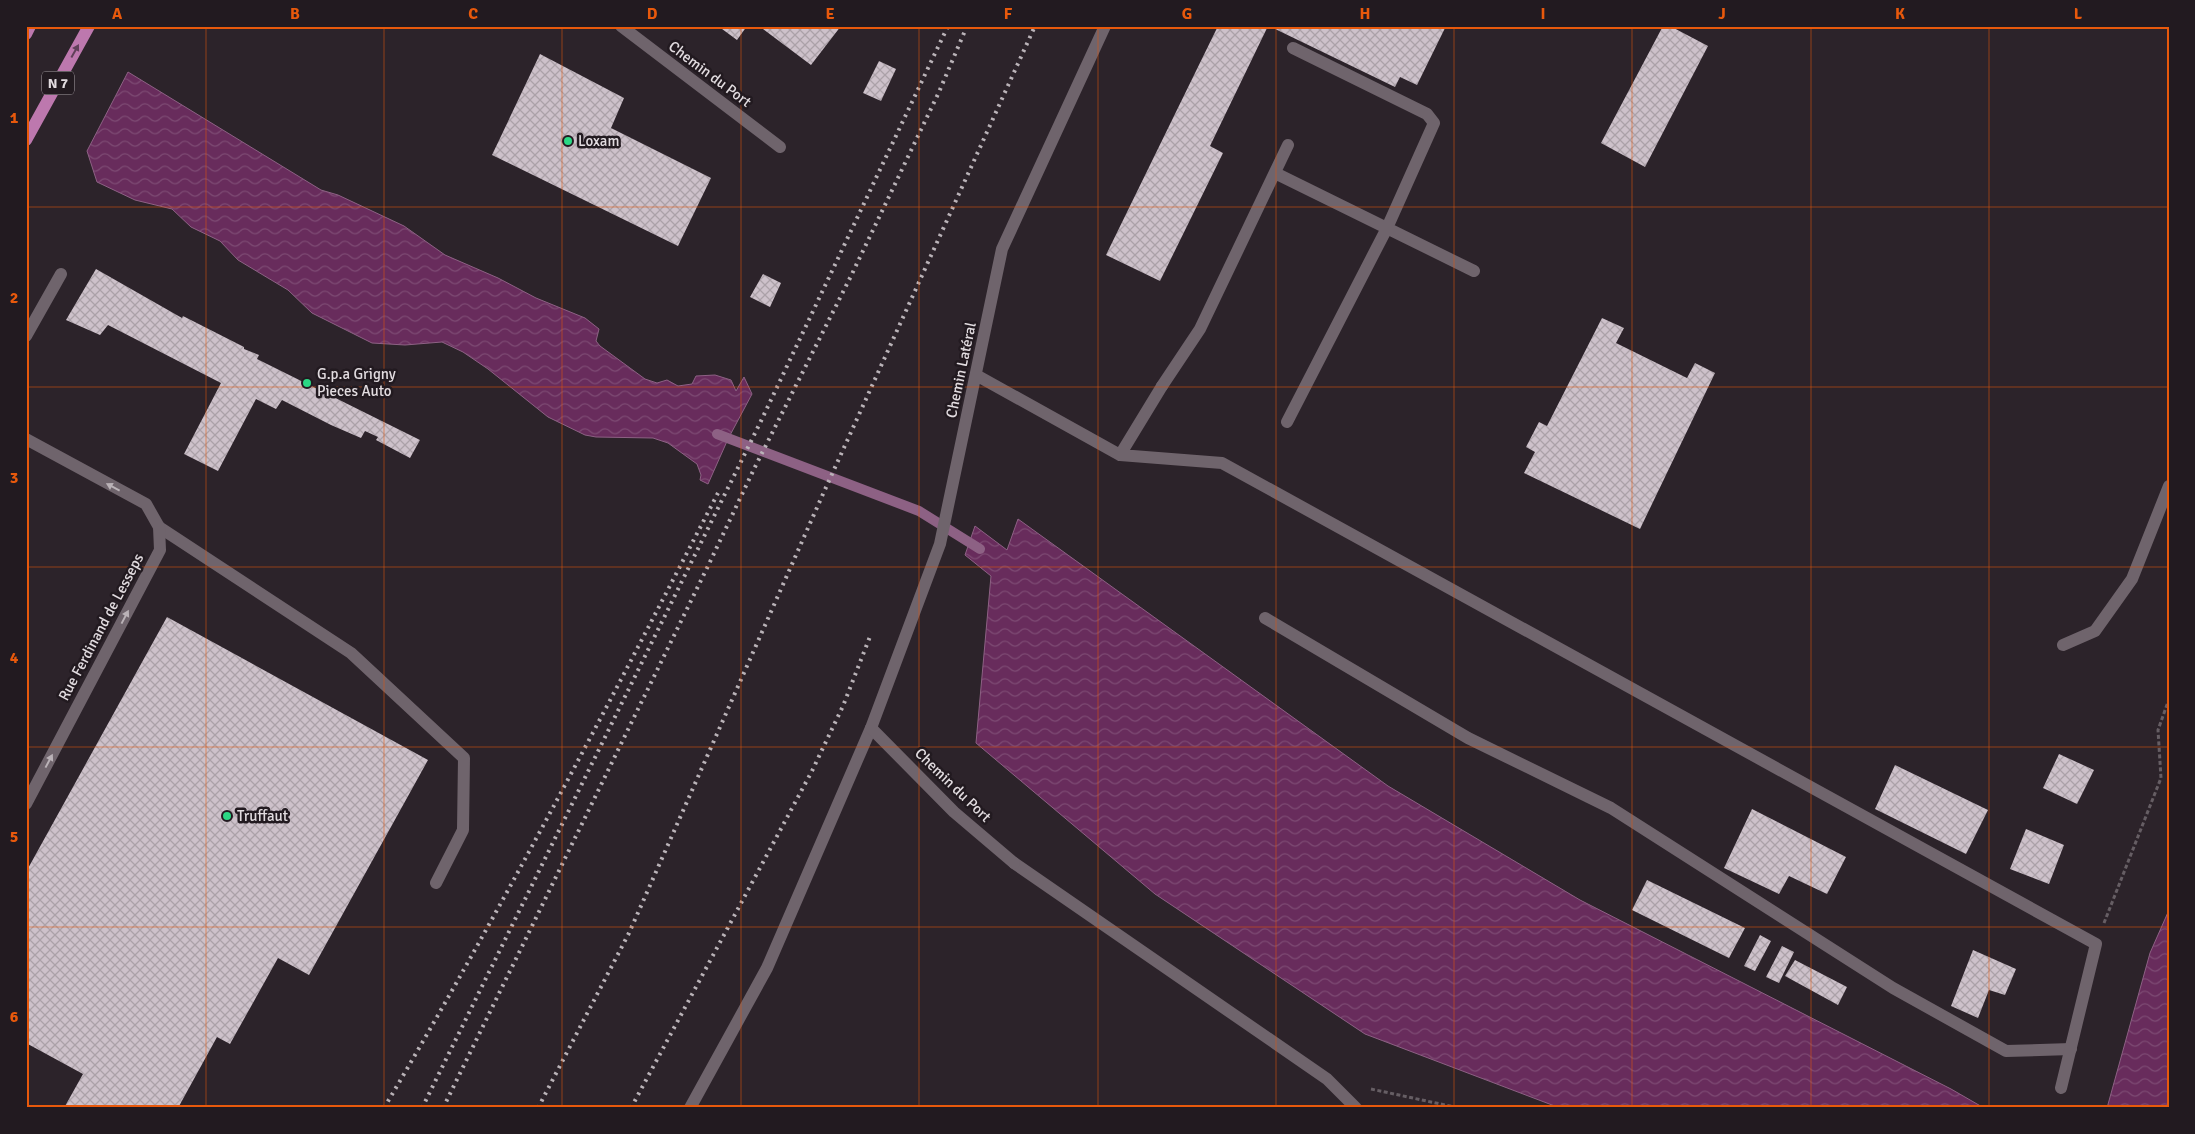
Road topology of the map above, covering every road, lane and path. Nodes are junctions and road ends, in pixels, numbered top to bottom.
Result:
1 (30, 26) edge
2 (89, 26) edge
3 (620, 26) edge
4 (1105, 26) edge
5 (26, 34) edge
6 (1293, 48) dead end
7 (26, 140) edge
8 (1288, 145) dead end
9 (780, 147) dead end
10 (1275, 173) junction
11 (1387, 228) junction
12 (1474, 271) dead end
13 (61, 274) dead end
14 (26, 336) edge
15 (976, 375) junction
16 (1287, 422) dead end
17 (26, 439) edge
18 (1120, 455) junction
19 (2169, 486) edge
20 (159, 527) junction
21 (1265, 618) dead end
22 (2063, 645) dead end
23 (2169, 698) edge
24 (870, 728) junction
25 (26, 804) edge
26 (436, 884) dead end
27 (2096, 944) junction
28 (2070, 1049) junction
29 (1327, 1079) junction
30 (2061, 1088) dead end
31 (690, 1108) edge
32 (1356, 1108) edge
33 (1459, 1108) edge

1 - 5 main road
7 -> 2 main road, N 7
3 - 9 street, Chemin du Port
4 - 15 street, Chemin Latéral
6 - 11 street
8 - 10 street
10 - 11 street
10 - 18 street
11 - 12 street
11 - 16 street
13 - 14 street
15 - 18 street
15 - 24 street, Chemin Latéral
20 -> 17 street, Rue Ferdinand de Lesseps
18 - 27 street
19 - 22 street
25 -> 20 street, Rue Ferdinand de Lesseps
20 - 26 street
21 - 28 street
23 - 27 path
24 - 29 street, Chemin du Port
24 - 31 street, Chemin Latéral
27 - 28 street
28 - 30 street
29 - 32 street, Chemin du Port
29 - 33 path

